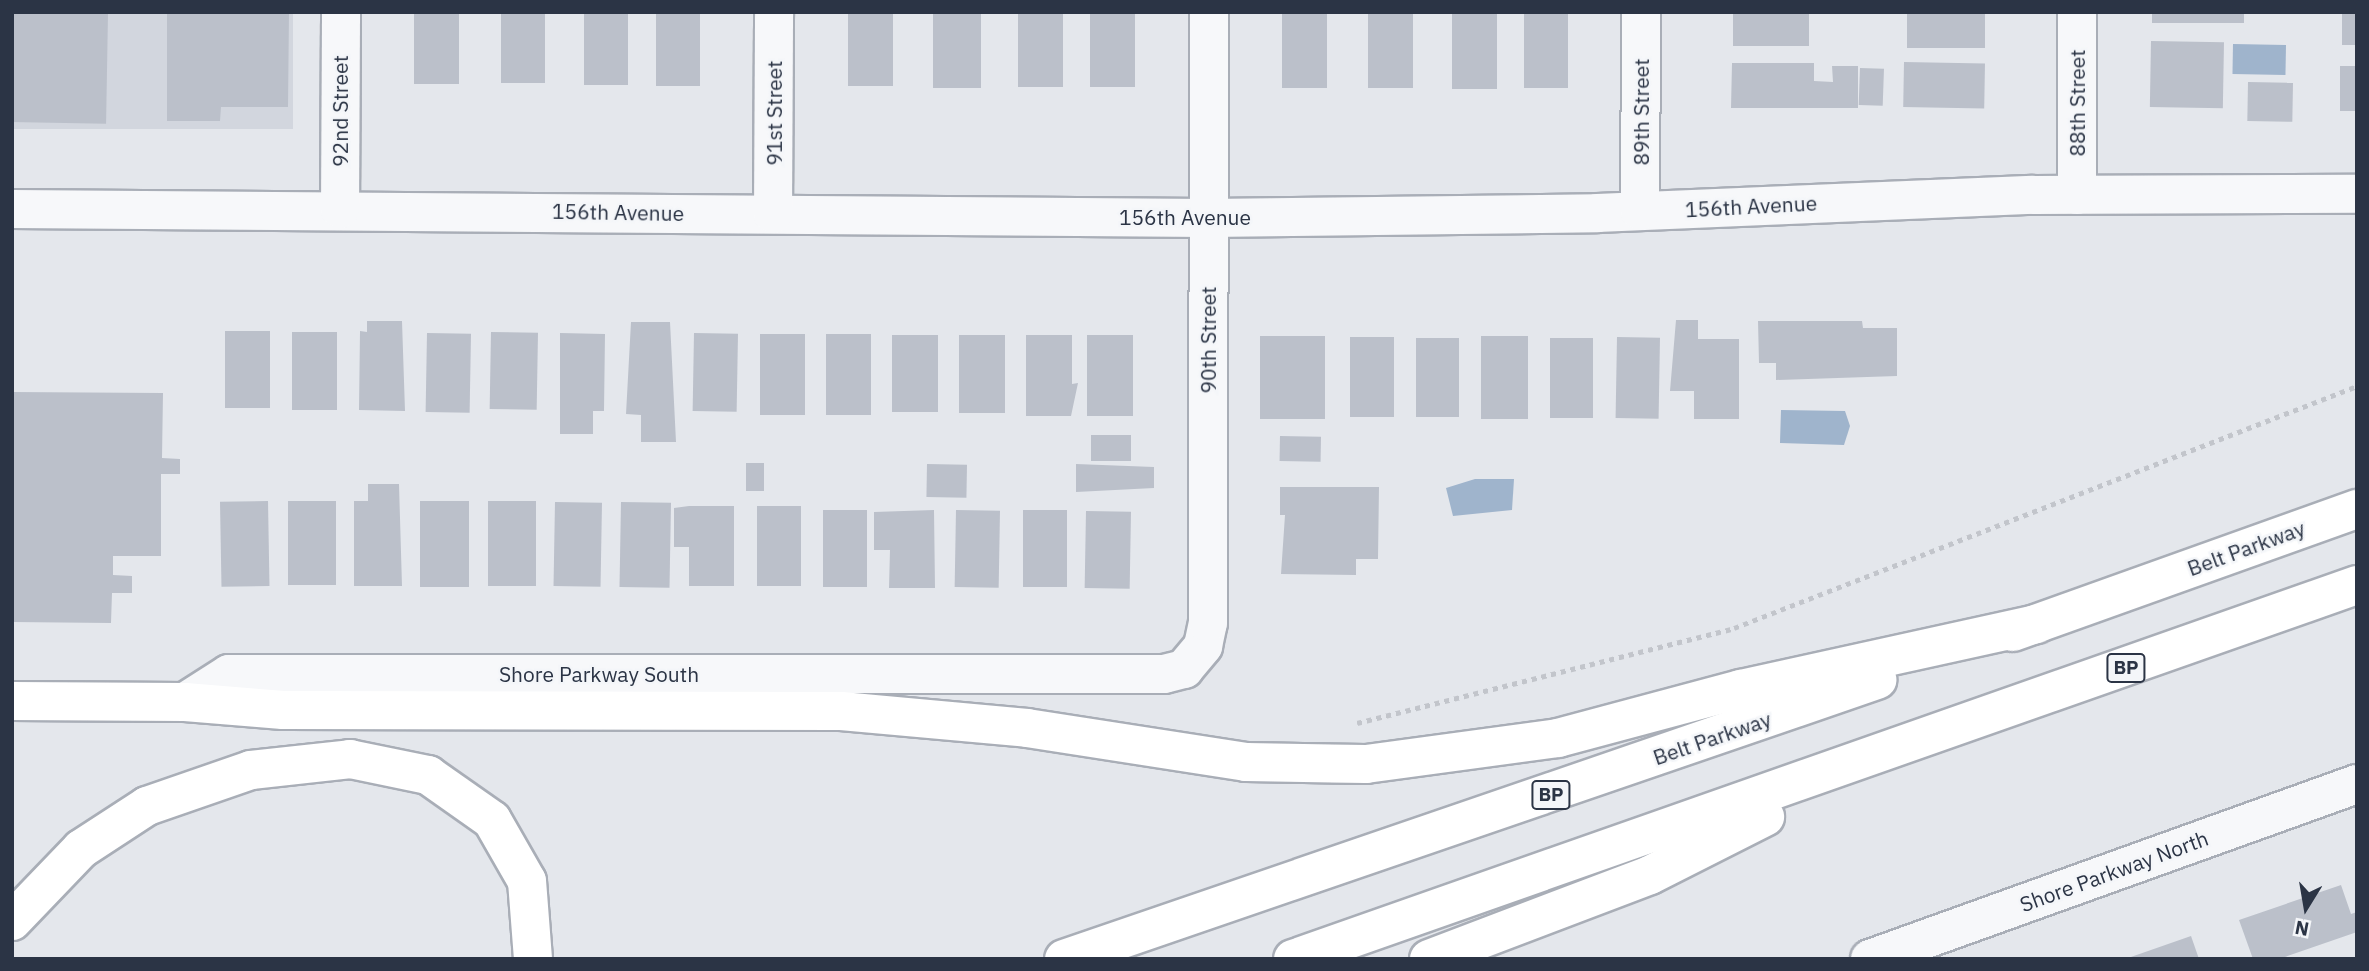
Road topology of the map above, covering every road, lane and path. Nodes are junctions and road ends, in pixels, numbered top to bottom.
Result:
1 (341, 12) edge
2 (774, 12) edge
3 (1209, 12) edge
4 (1642, 12) edge
5 (2077, 12) edge
6 (2357, 194) edge
7 (2077, 195) junction
8 (12, 209) edge
9 (340, 209) junction
10 (1640, 211) junction
11 (773, 214) junction
12 (1208, 218) junction
13 (2357, 386) edge
14 (2357, 509) edge
15 (2357, 585) edge
16 (2037, 624) junction
17 (1191, 664) joint
18 (12, 701) edge
19 (184, 702) junction
20 (1347, 726) dead end
21 (1896, 752) junction
22 (2357, 784) edge
23 (12, 921) edge
24 (533, 959) edge
25 (1064, 959) edge
26 (1293, 959) edge
27 (1429, 959) edge
28 (1871, 959) edge

1 - 9 street, 92nd Street
2 - 11 street, 91st Street
3 - 12 street, 90th Street
4 - 10 street, 89th Street
5 - 7 street, 88th Street
6 - 7 street, 156th Avenue
7 - 10 street, 156th Avenue
8 - 9 street, 156th Avenue
9 - 11 street, 156th Avenue
10 - 12 street, 156th Avenue
11 - 12 street, 156th Avenue
12 - 17 street, 90th Street
13 - 20 path
14 - 16 main road, Belt Parkway / BP
15 - 21 main road, BP
16 - 19 main road
16 - 25 main road, Belt Parkway / BP
17 - 19 street, Shore Parkway South
18 - 19 main road
21 - 26 main road, BP
21 - 27 main road
22 - 28 street, Shore Parkway North
23 - 24 main road

